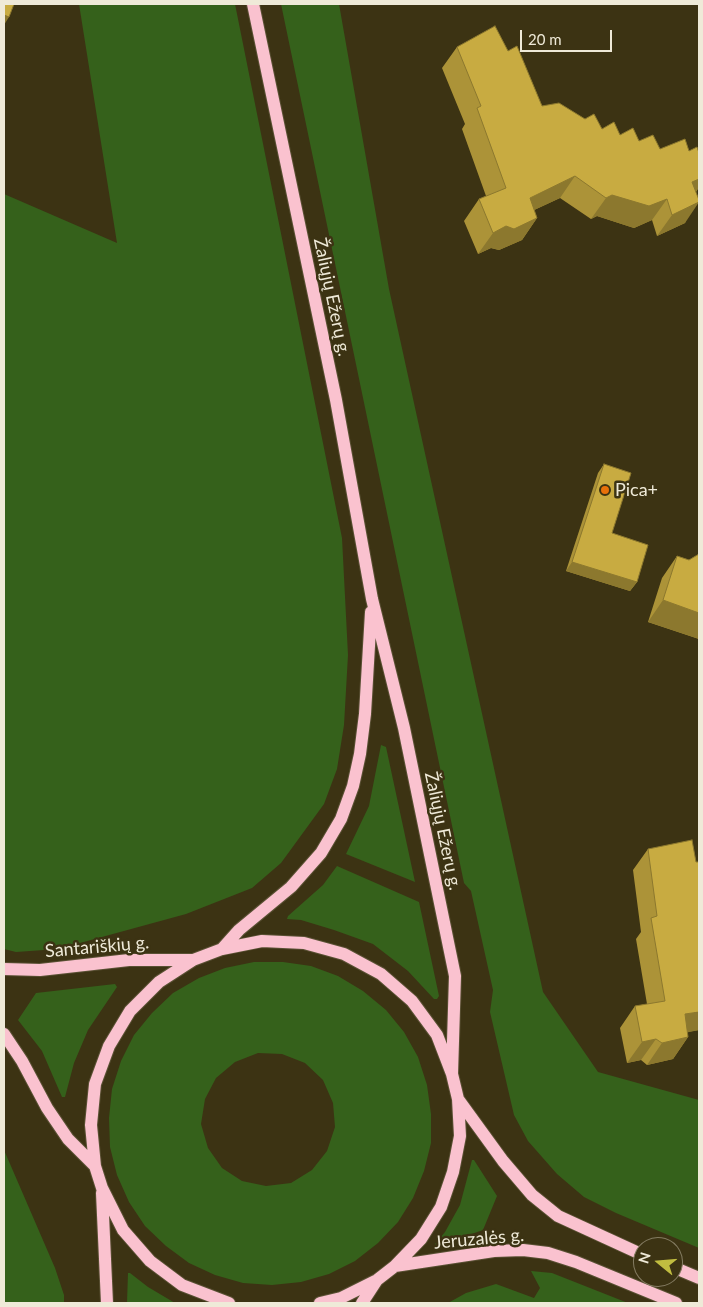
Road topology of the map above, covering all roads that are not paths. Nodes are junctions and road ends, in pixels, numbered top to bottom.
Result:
1 (253, 4) edge
2 (372, 599) junction
3 (222, 949) junction
4 (193, 960) junction
5 (4, 969) edge
6 (4, 1034) edge
7 (452, 1074) junction
8 (458, 1098) junction
9 (95, 1166) junction
10 (102, 1188) junction
11 (633, 1250) edge
12 (395, 1266) junction
13 (683, 1271) edge
14 (699, 1278) edge
15 (377, 1280) junction
16 (107, 1303) edge
17 (229, 1303) edge
18 (320, 1303) edge
19 (362, 1303) edge
20 (676, 1303) edge

1 - 2 main road, Žaliųjų Ežerų g.
2 - 3 main road, Žaliųjų Ežerų g.
2 - 7 main road, Žaliųjų Ežerų g.
3 - 4 main road
3 - 7 main road
4 - 5 main road, Santariškių g.
4 - 9 main road
6 - 9 main road
7 - 8 main road
8 - 11 main road
8 - 12 main road
9 - 10 main road
10 - 16 main road
10 - 17 main road
12 - 15 main road
12 - 20 main road, Jeruzalės g.
13 - 14 main road
15 - 18 main road
15 - 19 main road

